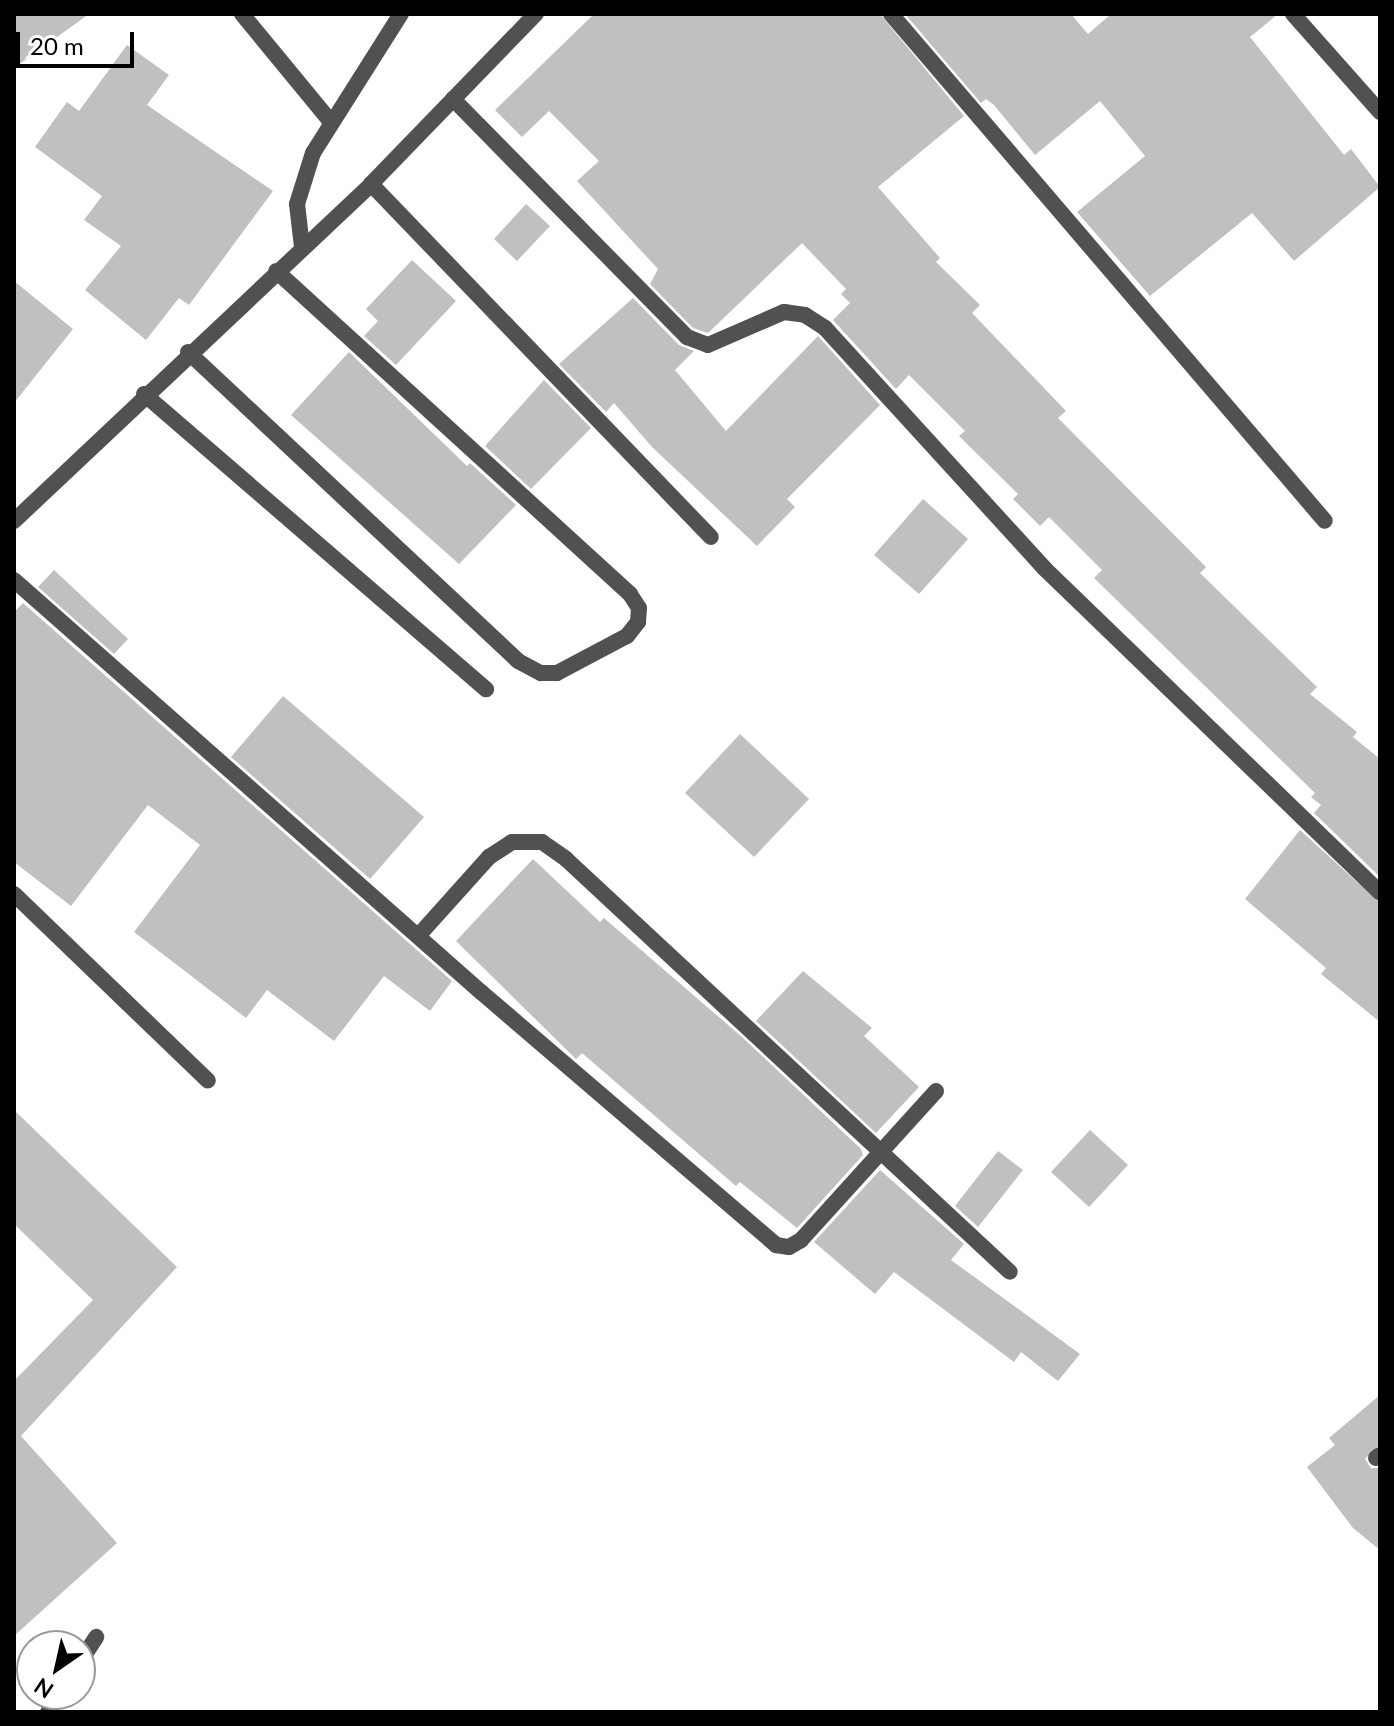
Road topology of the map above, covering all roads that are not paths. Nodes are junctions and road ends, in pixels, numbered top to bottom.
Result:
1 (242, 14) edge
2 (401, 14) edge
3 (536, 14) edge
4 (891, 14) edge
5 (1293, 14) edge
6 (453, 99) junction
7 (1380, 112) edge
8 (332, 123) junction
9 (371, 184) junction
10 (302, 247) junction
11 (276, 271) junction
12 (188, 352) junction
13 (144, 394) junction
14 (14, 521) edge
15 (1325, 521) dead end
16 (711, 537) dead end
17 (14, 580) edge
18 (486, 689) dead end
19 (1380, 892) edge
20 (14, 894) edge
21 (419, 935) junction
22 (208, 1081) dead end
23 (936, 1091) dead end
24 (880, 1151) junction
25 (1010, 1272) dead end

1 - 8 street
2 - 8 street
3 - 6 street
4 - 15 street
5 - 7 street
6 - 9 street
6 - 19 street
8 - 10 street
9 - 10 street
9 - 16 street
10 - 11 street
11 - 12 street
11 - 12 street
12 - 13 street
13 - 14 street
13 - 18 street
17 - 21 street
20 - 22 street
21 - 24 street
21 - 24 street
23 - 24 street
24 - 25 street

